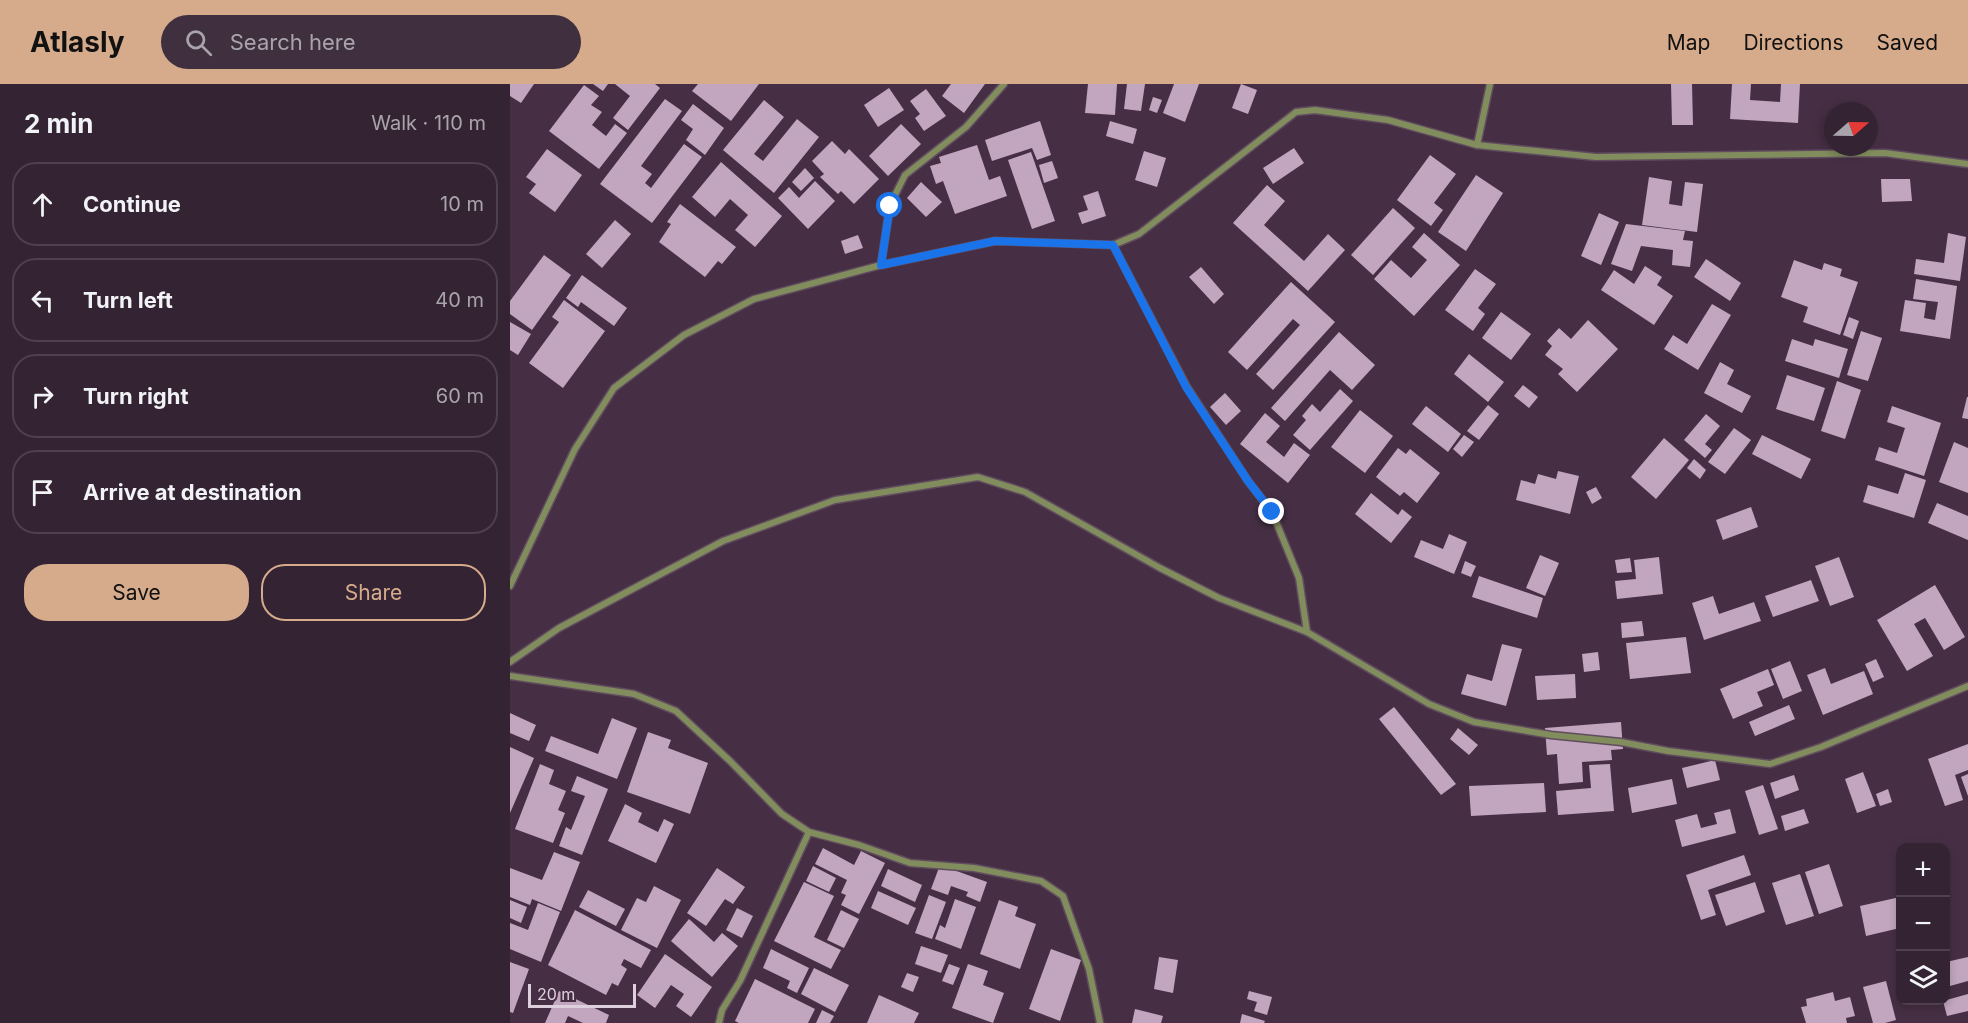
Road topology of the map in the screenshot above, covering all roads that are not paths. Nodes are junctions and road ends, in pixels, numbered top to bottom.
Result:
1 (1004, 84) edge
2 (1490, 84) edge
3 (1476, 145) junction
4 (1968, 164) edge
5 (1113, 245) junction
6 (881, 265) junction
7 (510, 586) edge
8 (1307, 632) junction
9 (510, 662) edge
10 (510, 676) edge
11 (1968, 686) edge
12 (809, 832) junction
13 (719, 1023) edge
14 (1100, 1023) edge

1 - 6 street
2 - 3 street
3 - 4 street
3 - 5 street
5 - 6 street
5 - 8 street
6 - 7 street
8 - 9 street
8 - 11 street
10 - 12 street
12 - 13 street
12 - 14 street

